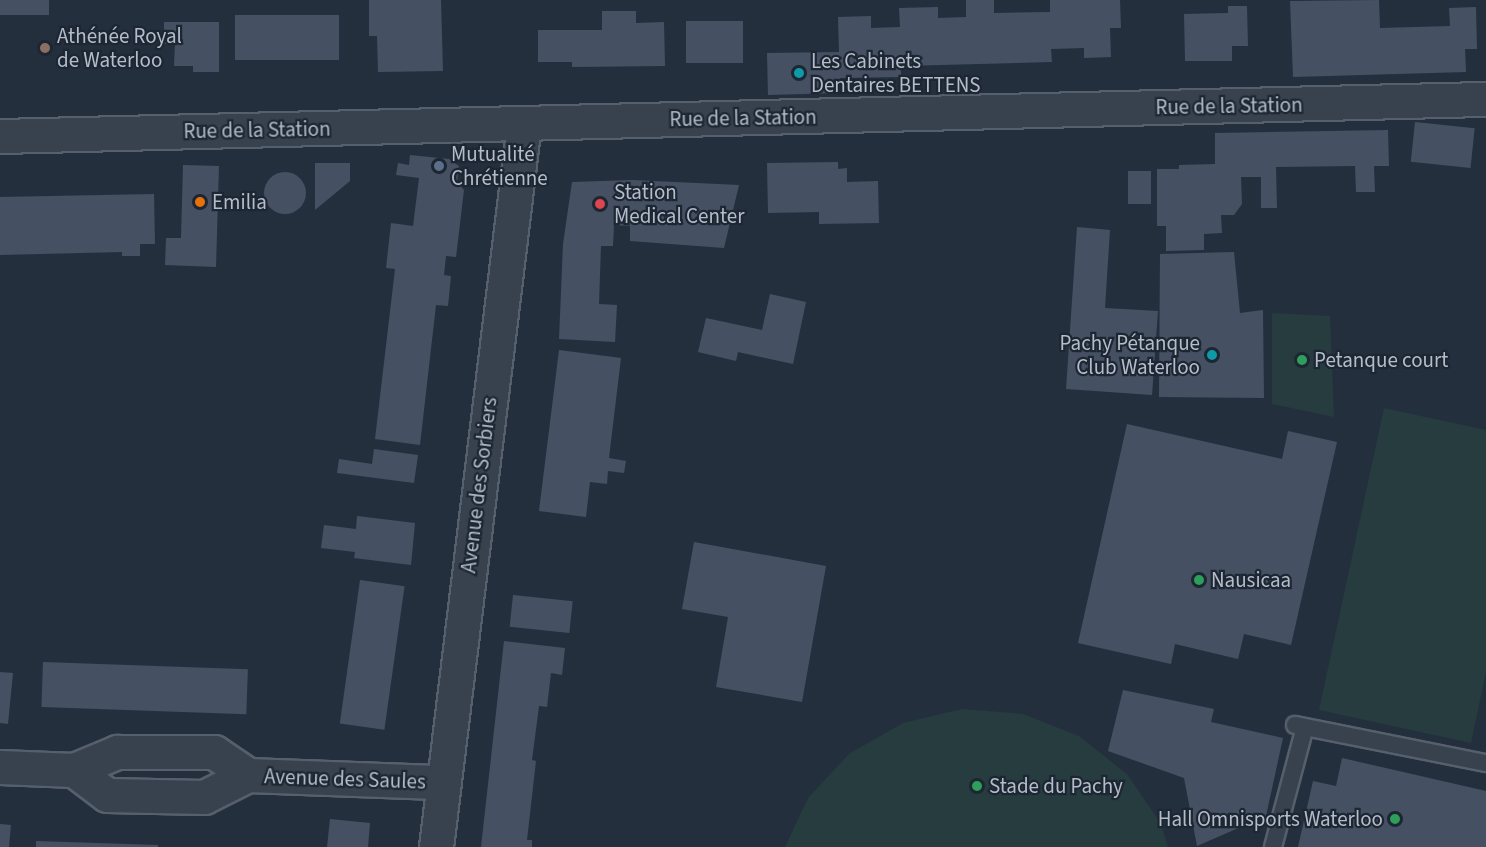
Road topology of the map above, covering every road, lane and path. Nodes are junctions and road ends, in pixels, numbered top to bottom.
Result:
1 (1486, 99) edge
2 (524, 123) junction
3 (0, 136) edge
4 (1486, 764) edge
5 (0, 767) edge
6 (74, 770) junction
7 (248, 775) junction
8 (443, 782) junction
9 (436, 847) edge
10 (1273, 847) edge

1 - 2 street, Rue de la Station
2 - 3 street, Rue de la Station
2 - 8 street, Avenue des Sorbiers
4 - 10 lane
5 - 6 street, Avenue des Saules
6 - 7 street, Avenue des Saules
6 - 7 street, Avenue des Saules
7 - 8 street, Avenue des Saules
8 - 9 street, Avenue des Sorbiers

